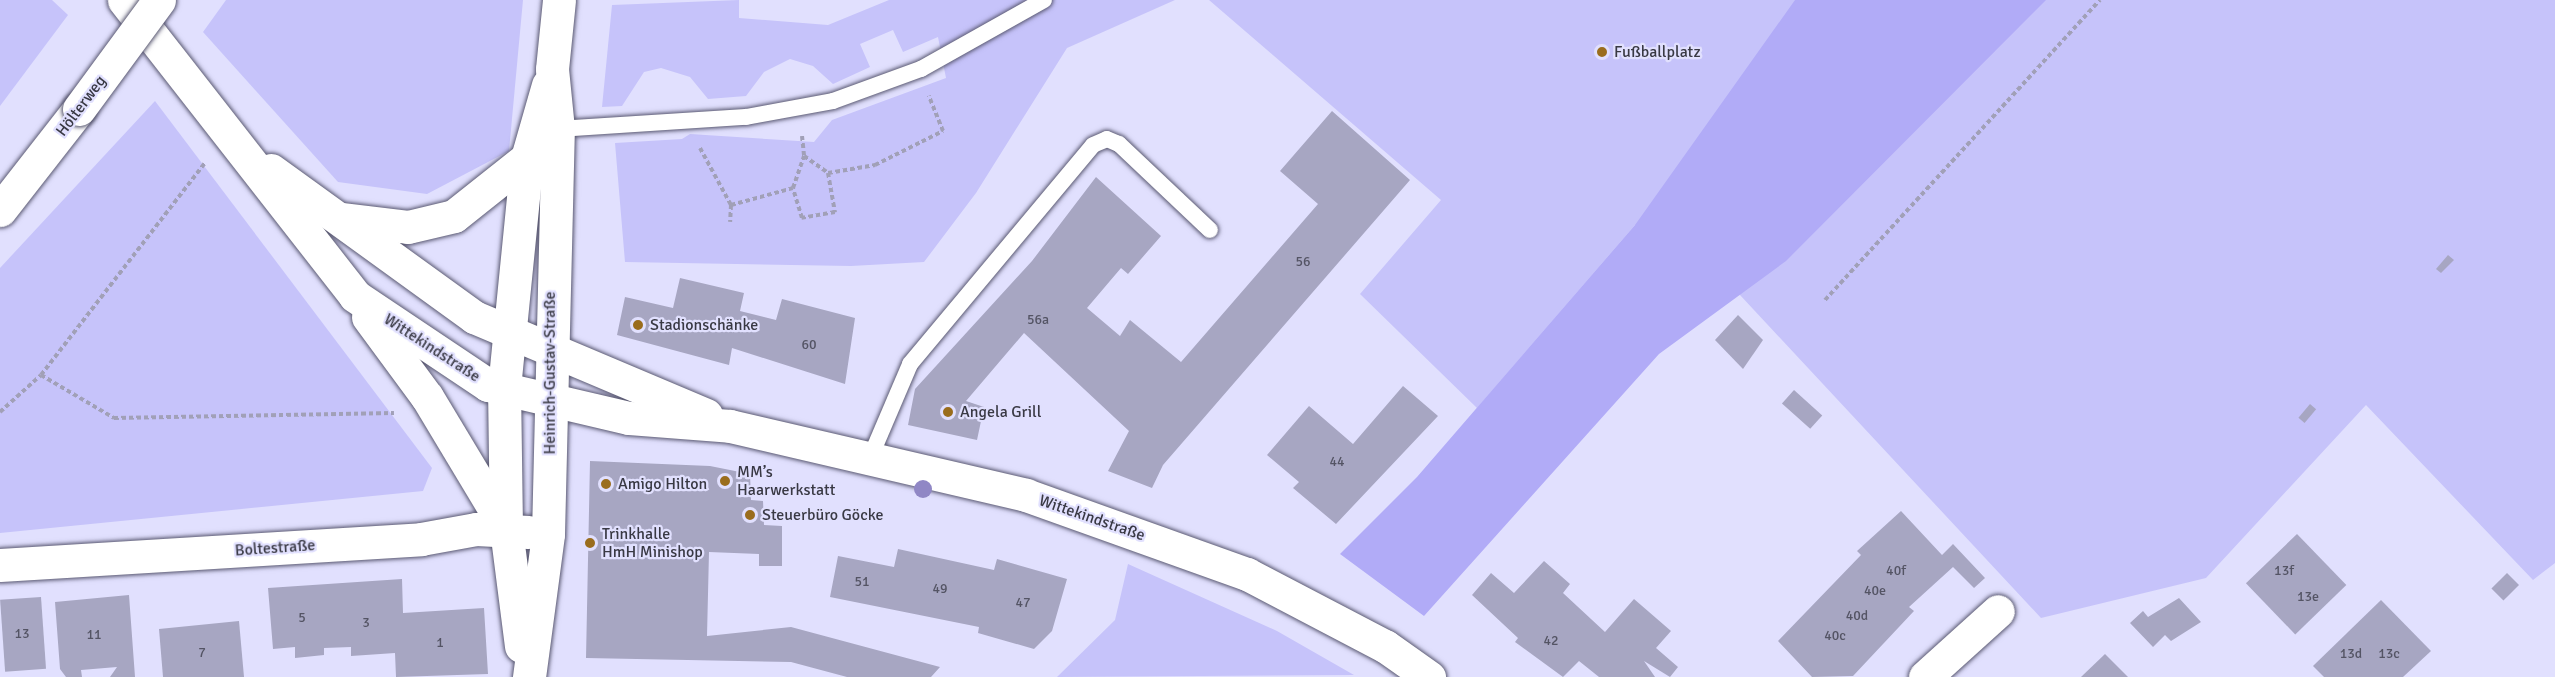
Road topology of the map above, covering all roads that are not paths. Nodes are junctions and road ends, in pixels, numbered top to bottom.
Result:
1 (124, 0) edge
2 (159, 0) edge
3 (559, 0) edge
4 (1044, 0) edge
5 (552, 69) junction
6 (558, 129) junction
7 (236, 140) junction
8 (526, 158) junction
9 (0, 210) edge
10 (338, 218) junction
11 (1210, 230) dead end
12 (355, 296) junction
13 (508, 331) junction
14 (550, 349) junction
15 (504, 388) junction
16 (550, 400) junction
17 (730, 426) junction
18 (870, 458) junction
19 (506, 529) junction
20 (548, 534) junction
21 (0, 565) edge
22 (1998, 611) dead end
23 (527, 677) edge
24 (1429, 677) edge
25 (1925, 677) edge

1 - 7 street, Wittekindstraße
2 - 9 street, Hölterweg, bridge
3 - 5 street, Heinrich-Gustav-Straße
4 - 6 lane
5 - 6 street, Heinrich-Gustav-Straße
5 - 8 street, Heinrich-Gustav-Straße
6 - 14 street, Heinrich-Gustav-Straße
7 - 10 street, Wittekindstraße
7 - 12 street, Wittekindstraße
8 - 10 street, Wittekindstraße
8 - 13 street, Heinrich-Gustav-Straße
10 - 13 street, Wittekindstraße
11 - 18 lane
12 - 15 street, Wittekindstraße
12 - 19 street, Heinrich-Gustav-Straße
13 - 14 street, Wittekindstraße
13 - 15 street, Heinrich-Gustav-Straße
14 - 16 street, Heinrich-Gustav-Straße
14 - 17 street, Wittekindstraße
15 - 16 street, Wittekindstraße
15 - 19 street, Heinrich-Gustav-Straße
16 - 17 street, Wittekindstraße
16 - 20 street, Heinrich-Gustav-Straße
17 - 18 street, Wittekindstraße
18 - 24 street, Wittekindstraße
19 - 20 street, Boltestraße
19 - 21 street, Boltestraße
19 - 23 street, Heinrich-Gustav-Straße
20 - 23 street, Heinrich-Gustav-Straße
22 - 25 street

